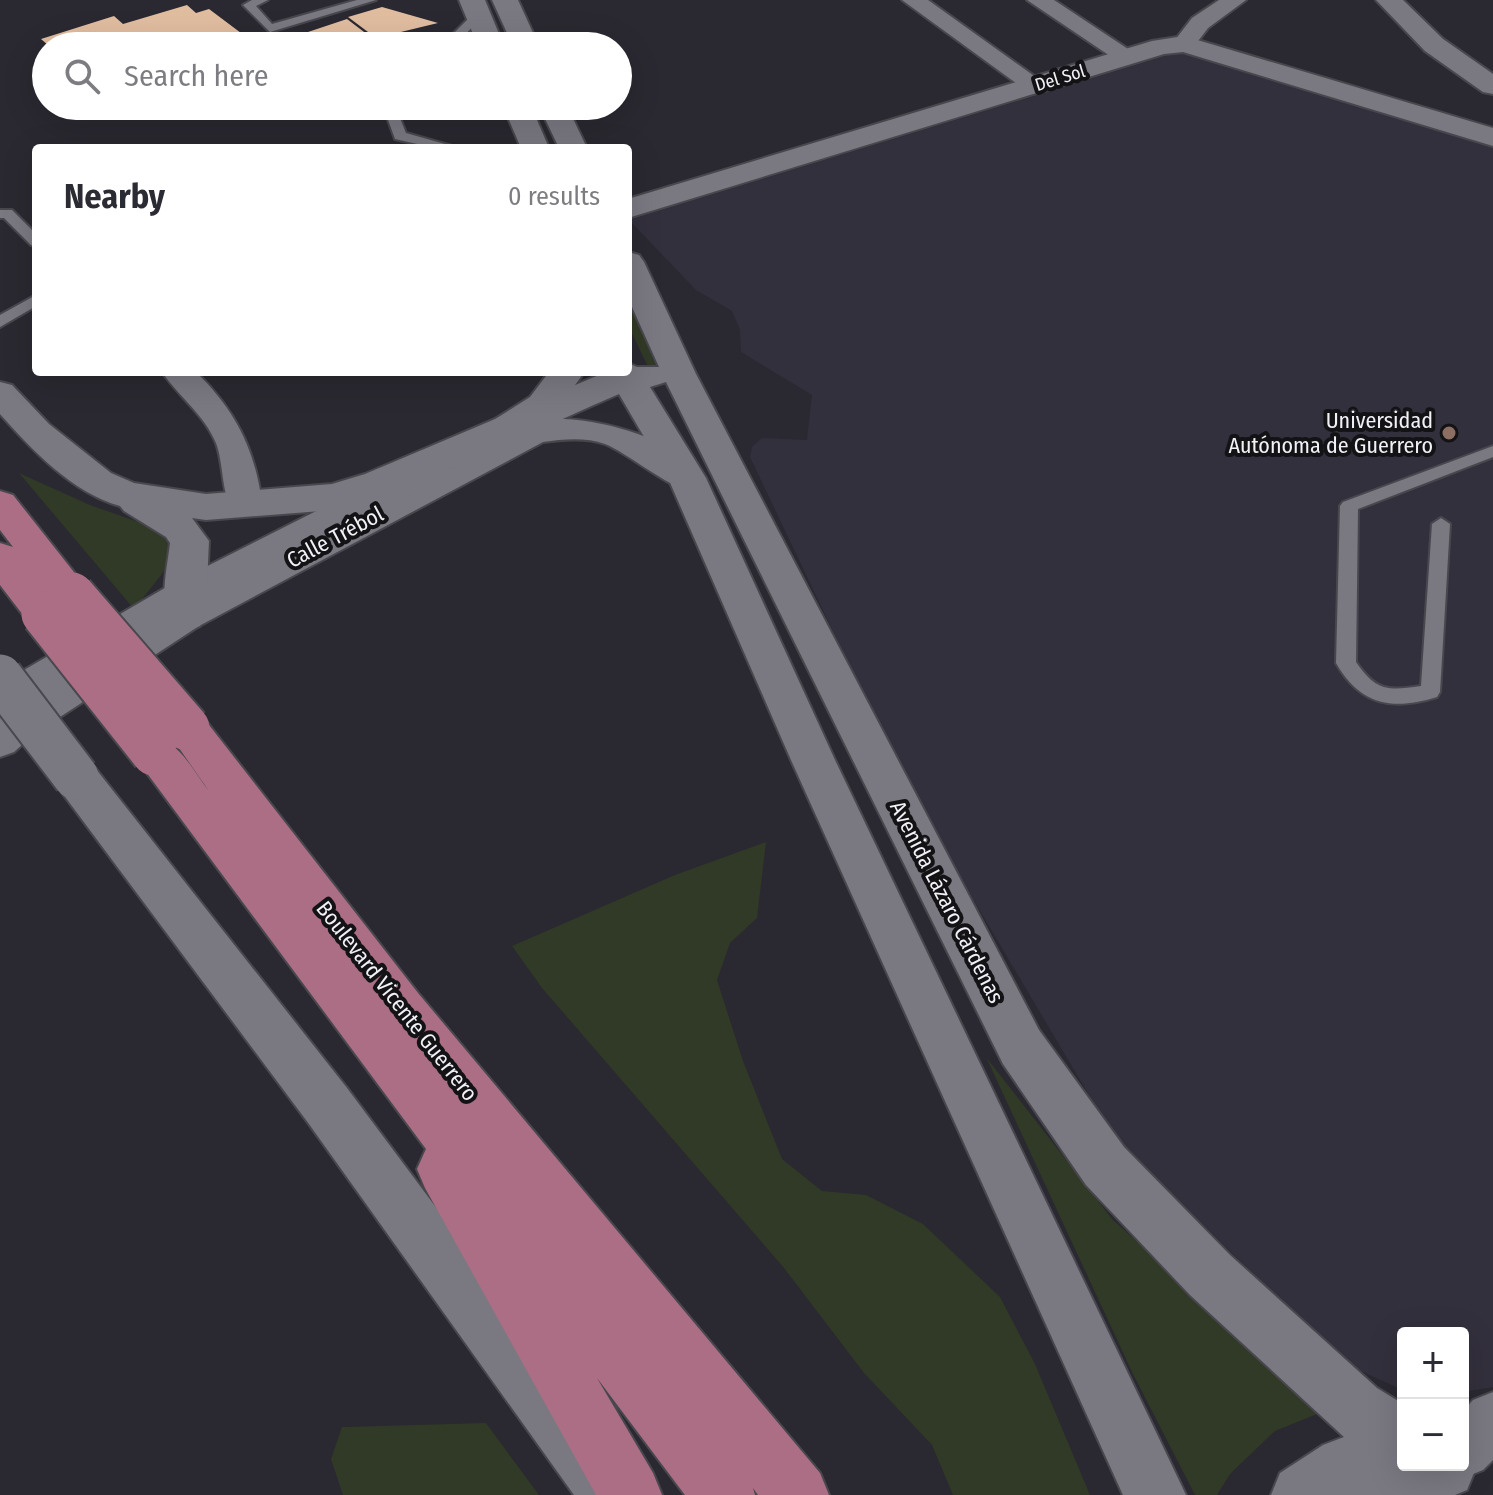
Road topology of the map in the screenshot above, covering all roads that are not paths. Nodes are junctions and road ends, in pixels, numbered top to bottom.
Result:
1 (262, 0) edge
2 (370, 0) edge
3 (505, 0) edge
4 (913, 0) edge
5 (1038, 0) edge
6 (1235, 0) edge
7 (1389, 0) edge
8 (475, 7) edge
9 (457, 32) edge
10 (485, 32) edge
11 (520, 32) edge
12 (1184, 44) junction
13 (1128, 57) junction
14 (1036, 86) junction
15 (1493, 86) edge
16 (394, 120) edge
17 (523, 120) edge
18 (560, 120) edge
19 (1493, 137) edge
20 (435, 144) edge
21 (533, 144) edge
22 (571, 144) edge
23 (632, 208) edge
24 (0, 214) edge
25 (32, 238) edge
26 (632, 271) edge
27 (32, 302) edge
28 (0, 322) edge
29 (679, 374) junction
30 (182, 376) edge
31 (564, 376) edge
32 (624, 376) edge
33 (632, 376) edge
34 (0, 393) edge
35 (524, 419) junction
36 (1493, 451) edge
37 (687, 478) junction
38 (127, 495) junction
39 (245, 503) junction
40 (0, 504) edge
41 (1441, 524) dead end
42 (0, 557) edge
43 (58, 605) junction
44 (185, 606) junction
45 (0, 677) edge
46 (0, 704) edge
47 (170, 740) junction
48 (0, 741) edge
49 (366, 1032) junction
50 (1493, 1420) edge
51 (1397, 1434) edge
52 (1469, 1442) edge
53 (1397, 1465) edge
54 (612, 1495) edge
55 (631, 1495) edge
56 (724, 1495) edge
57 (798, 1495) edge
58 (1155, 1495) edge
59 (1302, 1495) edge

1 - 2 lane
3 - 11 main road
4 - 14 street
5 - 13 street
6 - 12 street
7 - 15 main road
8 - 9 lane
8 - 10 main road
12 - 13 main road, Del Sol
12 - 19 main road, Del Sol
13 - 14 main road, Del Sol
14 - 23 main road, Del Sol
16 - 20 lane
17 - 21 main road
18 - 22 main road
24 - 25 lane
26 - 29 main road, Avenida Lázaro Cárdenas
27 - 28 lane
29 - 33 main road
29 - 51 main road, Avenida Lázaro Cárdenas
30 - 39 street
31 - 35 main road, Calle Trébol
32 - 35 main road
32 - 37 main road
34 - 38 main road
35 - 39 main road
35 - 44 main road, Calle Trébol
36 - 41 lane
37 - 44 street, Calle Trébol
37 - 58 main road
38 - 39 main road
38 - 44 main road
40 - 43 highway, Boulevard Vicente Guerrero
42 - 43 highway, Boulevard Vicente Guerrero
43 - 47 highway, Boulevard Vicente Guerrero, bridge
44 - 46 main road, Calle Trébol
44 - 48 street, Calle Trébol
45 - 54 main road, bridge
47 - 49 highway, Boulevard Vicente Guerrero
47 - 57 highway, Boulevard Vicente Guerrero
49 - 55 highway
49 - 56 highway, Boulevard Vicente Guerrero
50 - 52 street
53 - 59 main road

